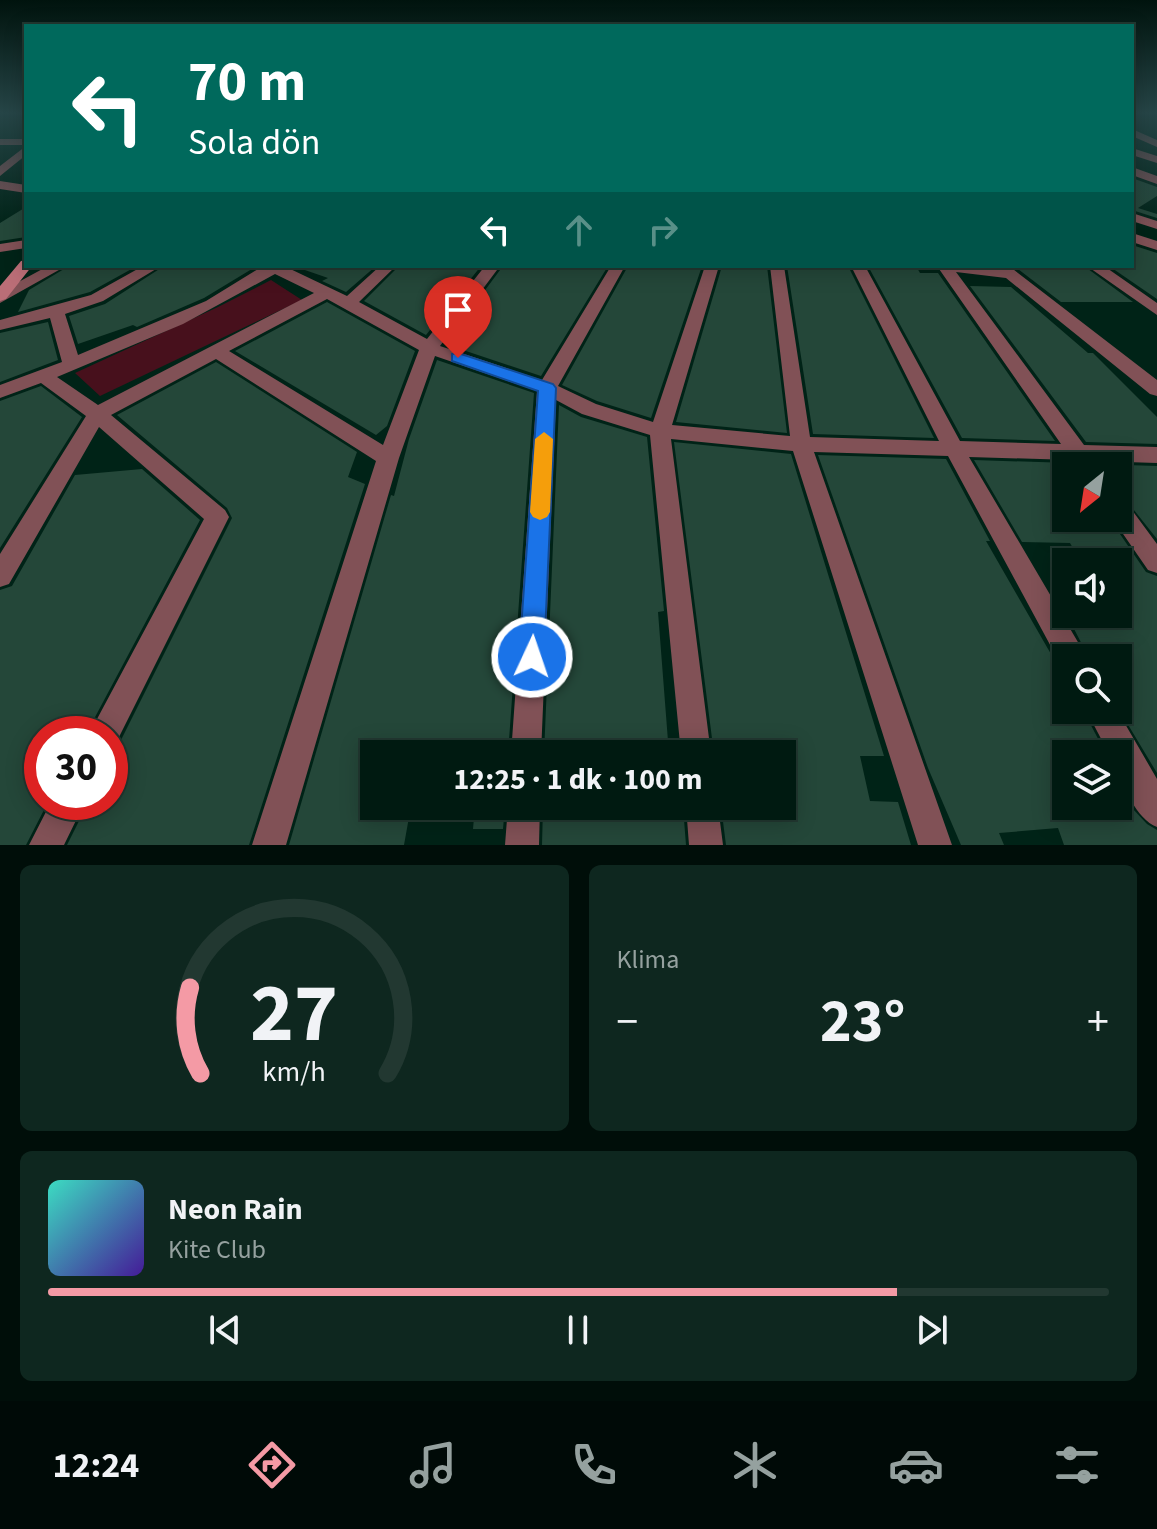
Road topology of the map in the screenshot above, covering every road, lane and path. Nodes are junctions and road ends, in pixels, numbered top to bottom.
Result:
1 (23, 151) edge
2 (1134, 152) edge
3 (1157, 160) edge
4 (1157, 167) edge
5 (0, 172) edge
6 (1134, 172) edge
7 (1157, 180) edge
8 (0, 185) edge
9 (23, 188) edge
10 (0, 200) edge
11 (1134, 218) edge
12 (1157, 225) edge
13 (1134, 238) edge
14 (24, 244) edge
15 (1157, 246) edge
16 (0, 248) edge
17 (24, 267) edge
18 (55, 268) edge
19 (150, 268) edge
20 (273, 268) edge
21 (276, 268) edge
22 (387, 268) edge
23 (491, 268) edge
24 (617, 268) edge
25 (711, 268) edge
26 (777, 268) edge
27 (859, 268) edge
28 (945, 268) edge
29 (974, 268) edge
30 (1097, 268) edge
31 (1005, 270) edge
32 (325, 293) junction
33 (0, 297) edge
34 (349, 303) junction
35 (1157, 310) edge
36 (56, 312) junction
37 (0, 325) edge
38 (429, 348) junction
39 (216, 351) junction
40 (71, 363) junction
41 (42, 375) junction
42 (547, 388) junction
43 (1157, 390) edge
44 (0, 392) edge
45 (97, 414) junction
46 (660, 431) junction
47 (801, 444) junction
48 (953, 447) junction
49 (1077, 452) edge
50 (1157, 455) edge
51 (1052, 457) edge
52 (1132, 457) edge
53 (388, 458) junction
54 (1132, 528) edge
55 (1157, 563) edge
56 (0, 576) edge
57 (1064, 644) edge
58 (113, 716) edge
59 (1109, 724) edge
60 (527, 740) edge
61 (694, 740) edge
62 (1157, 811) edge
63 (59, 820) edge
64 (523, 820) edge
65 (703, 820) edge
66 (46, 845) edge
67 (269, 845) edge
68 (522, 845) edge
69 (706, 845) edge
70 (935, 845) edge

1 - 5 street
2 - 3 street
4 - 6 street
6 - 7 street
8 - 9 street
9 - 10 street
11 - 12 street
13 - 15 street
14 - 16 street
17 - 33 street
18 - 33 street
19 - 36 street
20 - 40 street
21 - 32 street
22 - 34 street
23 - 38 street
24 - 42 street
25 - 46 street
26 - 47 street
27 - 48 street
28 - 49 street
29 - 31 street
30 - 35 street
31 - 43 street
32 - 34 street
32 - 39 street
34 - 38 street
36 - 37 street
36 - 40 street
38 - 42 street
38 - 53 street
39 - 45 street
39 - 53 street
40 - 41 street
41 - 44 street
41 - 45 street
42 - 46 street
42 - 60 street
45 - 56 street
45 - 58 street
46 - 47 street
46 - 61 street
47 - 48 street
47 - 70 street
48 - 51 street
48 - 57 street
50 - 52 street
53 - 67 street
54 - 55 street
59 - 62 street
63 - 66 street
64 - 68 street
65 - 69 street

